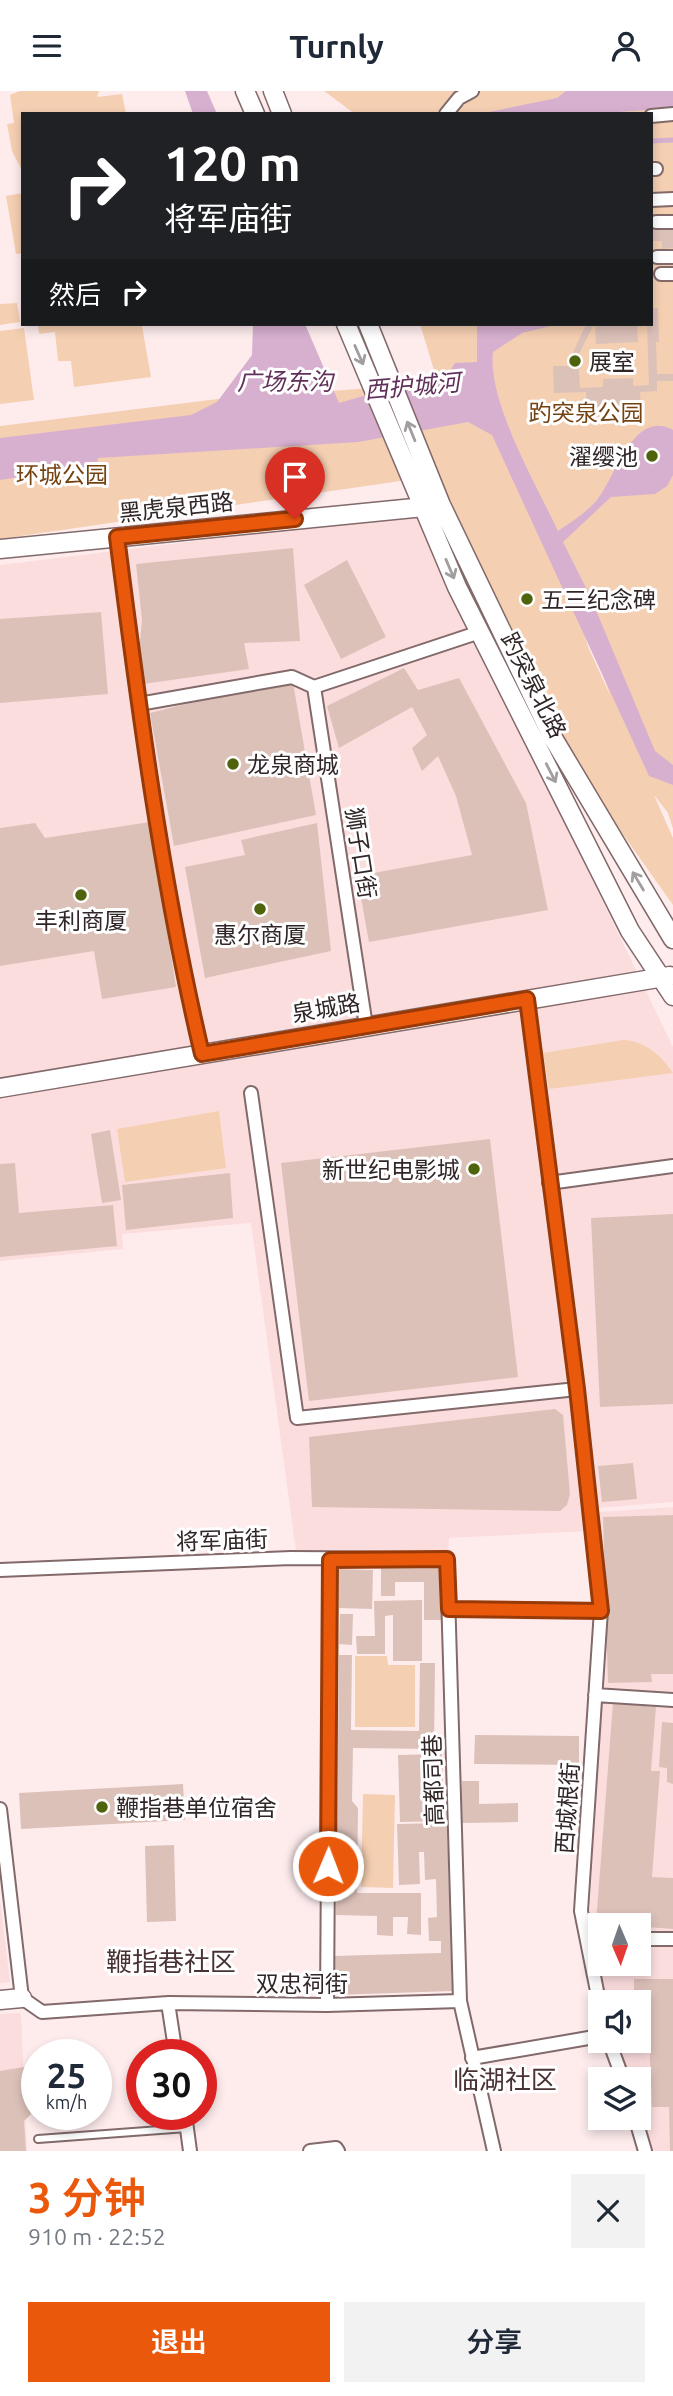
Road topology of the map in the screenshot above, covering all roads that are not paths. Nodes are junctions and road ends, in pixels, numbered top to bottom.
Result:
1 (245, 91) edge
2 (273, 91) edge
3 (472, 91) edge
4 (254, 112) edge
5 (281, 112) edge
6 (448, 112) edge
7 (673, 114) edge
8 (653, 116) edge
9 (673, 199) edge
10 (653, 200) edge
11 (656, 222) dead end
12 (673, 222) edge
13 (657, 257) dead end
14 (673, 257) edge
15 (347, 326) edge
16 (368, 326) edge
17 (382, 383) junction
18 (432, 506) junction
19 (117, 537) junction
20 (0, 548) edge
21 (481, 632) junction
22 (314, 687) junction
23 (139, 704) junction
24 (673, 939) edge
25 (666, 976) edge
26 (673, 996) edge
27 (527, 999) junction
28 (366, 1026) junction
29 (202, 1054) junction
30 (0, 1088) edge
31 (251, 1093) dead end
32 (673, 1166) edge
33 (549, 1183) junction
34 (577, 1389) junction
35 (447, 1559) joint
36 (330, 1560) junction
37 (0, 1570) edge
38 (449, 1609) junction
39 (601, 1611) junction
40 (596, 1695) junction
41 (673, 1700) edge
42 (0, 1809) edge
43 (673, 1938) edge
44 (651, 1939) edge
45 (597, 1990) edge
46 (22, 1998) junction
47 (0, 2000) edge
48 (460, 2001) junction
49 (168, 2003) junction
50 (327, 2005) junction
51 (588, 2038) edge
52 (174, 2039) edge
53 (472, 2058) junction
54 (160, 2130) edge
55 (187, 2130) edge
56 (639, 2130) edge
57 (38, 2139) dead end
58 (190, 2151) edge
59 (310, 2151) edge
60 (338, 2151) edge
61 (494, 2151) edge
62 (645, 2151) edge

1 - 4 main road
2 - 5 main road
3 - 6 street
7 - 8 street
9 - 10 street
11 - 12 street
13 - 14 street
15 -> 17 main road
16 - 17 main road
17 - 18 main road, 趵突泉北路
18 -> 17 main road
18 - 19 main road, 黑虎泉西路
18 -> 21 main road, 趵突泉北路
24 -> 18 main road, 趵突泉北路
19 - 20 main road, 黑虎泉西路
19 - 23 street
21 - 22 street
21 -> 25 main road, 趵突泉北路
22 - 23 street
22 - 28 street, 狮子口街
23 - 29 street
25 - 26 main road, 趵突泉北路
25 - 27 main road, 泉城路
27 - 28 main road, 泉城路
27 - 33 street, 西城根街
28 - 29 main road, 泉城路
29 - 30 main road, 泉城路
31 - 34 street
32 - 33 street
33 - 34 street, 西城根街
34 - 39 street, 西城根街
35 - 36 street, 将军庙街
35 - 38 street, 高都司巷
36 - 37 street, 将军庙街
36 - 50 street
38 - 39 street
38 - 48 street, 高都司巷
39 - 40 street, 西城根街
40 - 41 street
40 - 45 street, 西城根街
42 - 46 street
43 - 44 street
46 - 47 main road
46 - 49 street, 双忠祠街
48 - 50 street, 双忠祠街
48 - 53 street, 高都司巷
49 - 50 street, 双忠祠街
49 - 52 street
51 - 53 street
53 - 61 street, 高都司巷
54 - 57 lane
55 - 58 street
56 - 62 street
59 - 60 street

